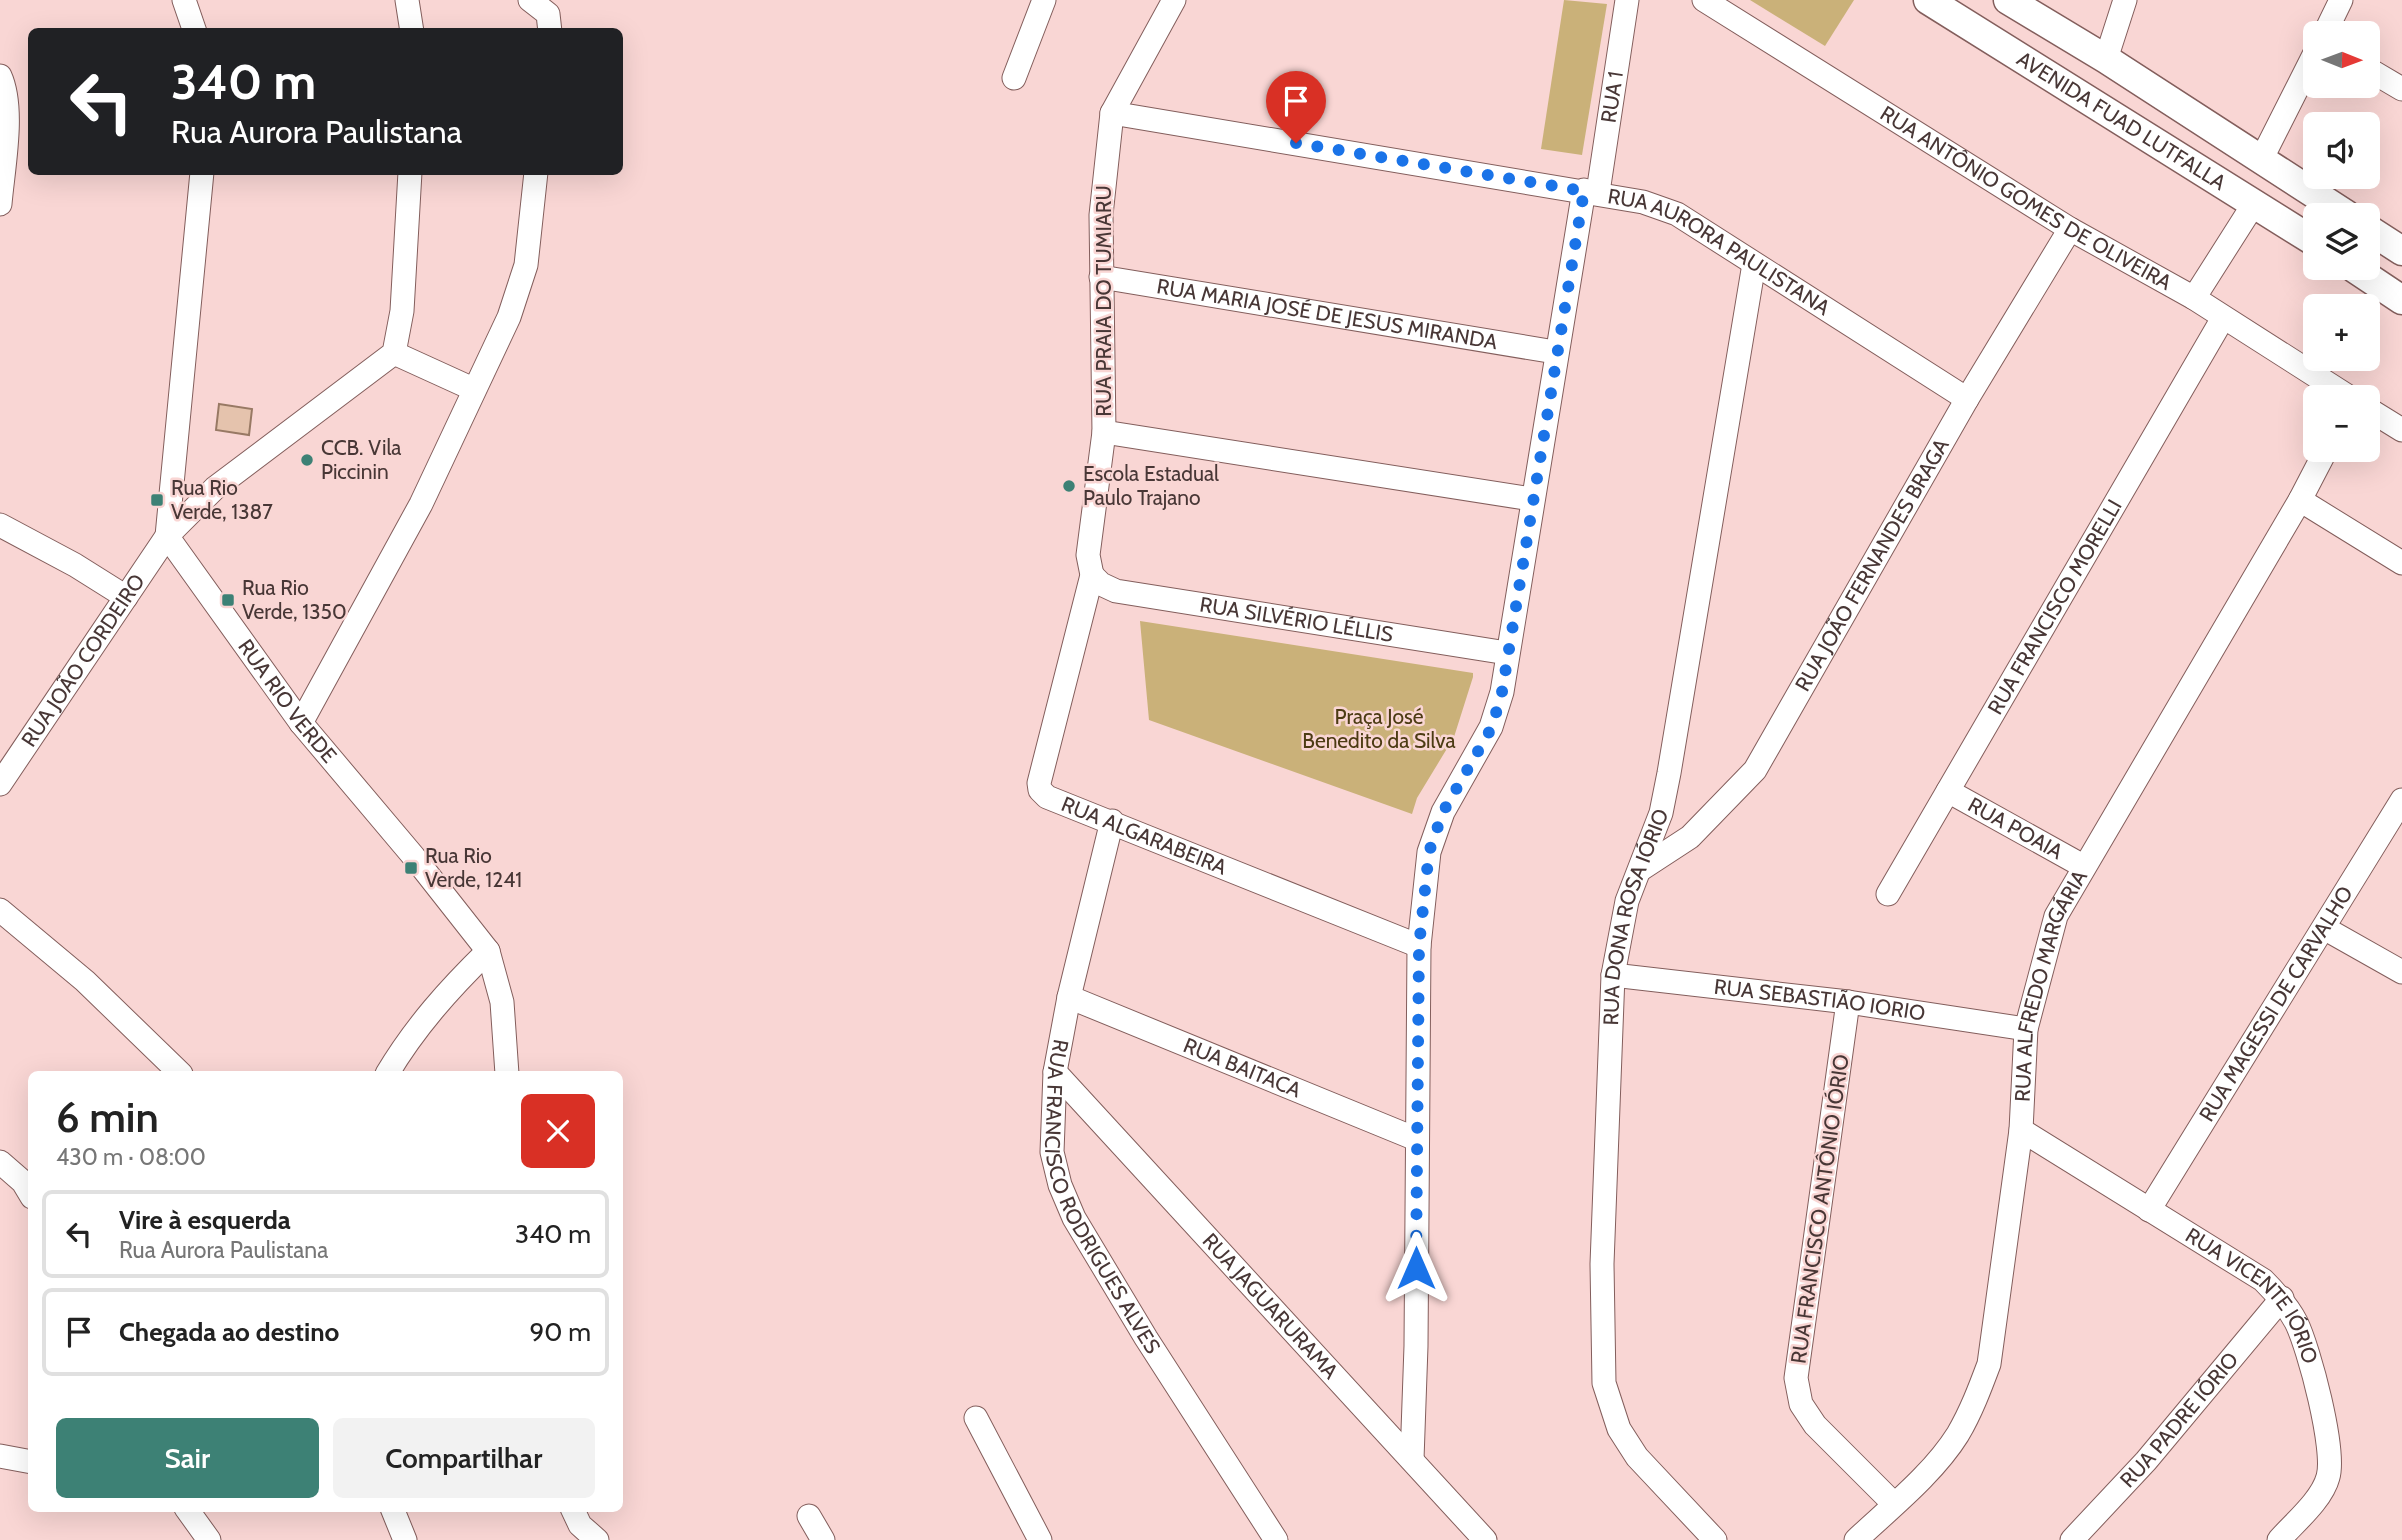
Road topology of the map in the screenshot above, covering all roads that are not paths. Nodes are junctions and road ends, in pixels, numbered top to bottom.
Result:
1 (184, 0) edge
2 (407, 0) edge
3 (530, 0) edge
4 (1044, 0) edge
5 (1174, 0) edge
6 (1627, 0) edge
7 (1704, 0) edge
8 (2008, 0) edge
9 (2125, 0) edge
10 (2342, 0) edge
11 (1938, 3) edge
12 (2331, 21) edge
13 (194, 28) edge
14 (411, 28) edge
15 (550, 28) edge
16 (2106, 59) junction
17 (0, 76) edge
18 (2380, 76) edge
19 (2303, 77) edge
20 (1014, 78) dead end
21 (2402, 89) edge
22 (1112, 113) junction
23 (3, 120) edge
24 (2261, 160) junction
25 (202, 175) edge
26 (410, 175) edge
27 (536, 175) edge
28 (1591, 191) junction
29 (2255, 202) junction
30 (2328, 203) edge
31 (0, 204) edge
32 (2070, 229) junction
33 (2303, 234) edge
34 (2380, 237) edge
35 (2402, 251) edge
36 (1754, 264) junction
37 (1101, 277) junction
38 (2372, 280) edge
39 (2194, 298) junction
40 (2402, 300) edge
41 (2223, 318) junction
42 (1555, 352) junction
43 (394, 353) junction
44 (2329, 385) edge
45 (473, 389) junction
46 (1967, 399) junction
47 (2380, 416) edge
48 (2402, 430) edge
49 (1104, 432) junction
50 (2320, 462) edge
51 (1531, 499) junction
52 (2300, 500) junction
53 (0, 525) edge
54 (167, 536) junction
55 (2402, 563) edge
56 (1092, 575) junction
57 (126, 597) junction
58 (1507, 653) junction
59 (301, 723) junction
60 (0, 784) edge
61 (1948, 792) junction
62 (2402, 800) edge
63 (1112, 821) junction
64 (2083, 866) junction
65 (1641, 869) junction
66 (1888, 894) dead end
67 (0, 910) edge
68 (2324, 928) junction
69 (1419, 946) junction
70 (488, 951) junction
71 (2402, 972) edge
72 (1613, 975) junction
73 (1069, 997) junction
74 (1848, 1002) junction
75 (2026, 1029) junction
76 (178, 1071) edge
77 (389, 1071) edge
78 (507, 1071) edge
79 (1055, 1072) junction
80 (2021, 1130) junction
81 (1416, 1139) junction
82 (0, 1162) edge
83 (28, 1190) edge
84 (2149, 1210) junction
85 (2282, 1298) junction
86 (976, 1418) dead end
87 (0, 1456) edge
88 (1412, 1459) junction
89 (28, 1461) edge
90 (1894, 1504) junction
91 (189, 1512) edge
92 (394, 1512) edge
93 (809, 1516) dead end
94 (209, 1540) edge
95 (405, 1540) edge
96 (822, 1540) edge
97 (1040, 1540) edge
98 (1276, 1540) edge
99 (1485, 1540) edge
100 (1715, 1540) edge
101 (1856, 1540) edge
102 (2072, 1540) edge
103 (2279, 1540) edge

1 - 13 street
2 - 14 street
3 - 15 street
4 - 20 street
5 - 22 street, RUA PRAIA DO TUMIARU
6 - 28 street, RUA 1
7 - 32 street, RUA ANTÔNIO GOMES DE OLIVEIRA
8 - 16 main road, AVENIDA FUAD LUTFALLA
9 - 16 street
10 - 12 street
11 - 29 main road, AVENIDA FUAD LUTFALLA
16 - 24 main road, AVENIDA FUAD LUTFALLA
17 - 23 street
18 - 21 street
19 - 24 street
22 - 28 street, RUA AURORA PAULISTANA
22 - 37 street, RUA PRAIA DO TUMIARU
23 - 31 street
24 - 30 main road, AVENIDA FUAD LUTFALLA
25 - 54 street
26 - 43 street
27 - 45 street
28 - 36 street, RUA AURORA PAULISTANA
28 - 42 street, RUA 1
29 - 33 main road, AVENIDA FUAD LUTFALLA
29 - 39 street
32 - 39 street, RUA ANTÔNIO GOMES DE OLIVEIRA
32 - 46 street, RUA JOÃO FERNANDES BRAGA
34 - 35 main road
36 - 46 street, RUA AURORA PAULISTANA
36 - 65 street, RUA DONA ROSA IÓRIO
37 - 42 street, RUA MARIA JOSÉ DE JESUS MIRANDA
37 - 49 street, RUA PRAIA DO TUMIARU
38 - 40 main road
39 - 41 street, RUA ANTÔNIO GOMES DE OLIVEIRA
41 - 44 street, RUA ANTÔNIO GOMES DE OLIVEIRA
41 - 61 street, RUA FRANCISCO MORELLI
42 - 51 street, RUA 1
43 - 45 street
43 - 54 street, RUA JOÃO CORDEIRO
45 - 59 street
46 - 65 street, RUA JOÃO FERNANDES BRAGA
47 - 48 street
49 - 51 street
49 - 56 street, RUA PRAIA DO TUMIARU
50 - 52 street, RUA ALFREDO MARGÁRIA
51 - 58 street, RUA 1
52 - 55 street
52 - 64 street, RUA ALFREDO MARGÁRIA
53 - 57 street
54 - 57 street, RUA JOÃO CORDEIRO
54 - 59 street, RUA RIO VERDE
56 - 58 street, RUA SILVÉRIO LÉLLIS
56 - 63 street, RUA ALGARABEIRA
57 - 60 street, RUA JOÃO CORDEIRO
58 - 69 street, RUA 1
59 - 70 street, RUA RIO VERDE
61 - 64 street, RUA POAIA
61 - 66 street, RUA FRANCISCO MORELLI
62 - 68 street, RUA MAGESSI DE CARVALHO
63 - 69 street, RUA ALGARABEIRA
63 - 73 street, RUA FRANCISCO RODRIGUES ALVES
64 - 75 street, RUA ALFREDO MARGÁRIA
65 - 72 street, RUA DONA ROSA IÓRIO
67 - 76 street
68 - 71 street
68 - 84 street, RUA MAGESSI DE CARVALHO
69 - 81 street, RUA 1
70 - 77 street
70 - 78 street, RUA RIO VERDE
72 - 74 street, RUA SEBASTIÃO IORIO
72 - 100 street, RUA DONA ROSA IÓRIO
73 - 79 street, RUA FRANCISCO RODRIGUES ALVES
73 - 81 street, RUA BAITACA
74 - 75 street, RUA SEBASTIÃO IORIO
74 - 90 street, RUA FRANCISCO ANTÔNIO IÓRIO
75 - 80 street, RUA ALFREDO MARGÁRIA
79 - 88 street, RUA JAGUARURAMA
79 - 98 street, RUA FRANCISCO RODRIGUES ALVES
80 - 84 street, RUA VICENTE IÓRIO
80 - 90 street, RUA ALFREDO MARGÁRIA
81 - 88 street, RUA 1
82 - 83 street
84 - 85 street, RUA VICENTE IÓRIO
85 - 102 street, RUA PADRE IÓRIO
85 - 103 street, RUA VICENTE IÓRIO
86 - 97 street
87 - 89 street
88 - 99 street, RUA JAGUARURAMA
90 - 101 street, RUA ALFREDO MARGÁRIA
91 - 94 street
92 - 95 street
93 - 96 street

